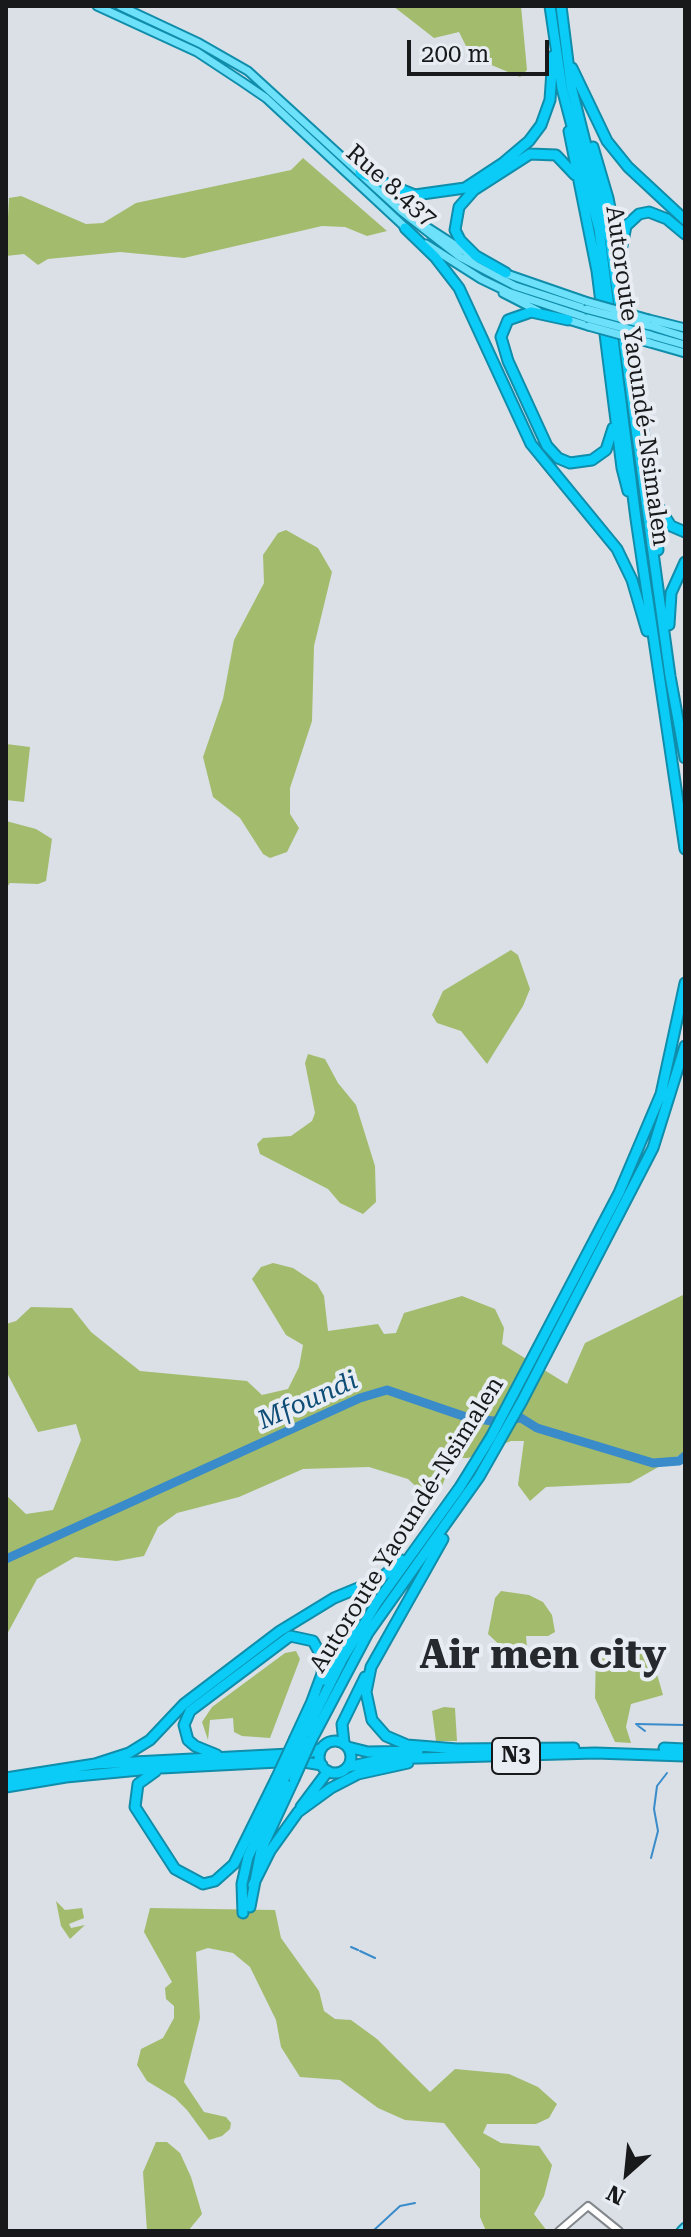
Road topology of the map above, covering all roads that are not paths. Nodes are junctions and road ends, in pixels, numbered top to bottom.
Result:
1 (97, 6) edge
2 (120, 6) edge
3 (550, 6) edge
4 (561, 6) edge
5 (558, 45) junction
6 (567, 87) junction
7 (360, 173) junction
8 (582, 192) junction
9 (401, 211) junction
10 (685, 220) edge
11 (405, 228) junction
12 (685, 234) edge
13 (622, 269) junction
14 (506, 273) junction
15 (481, 279) junction
16 (586, 305) junction
17 (568, 320) junction
18 (588, 322) junction
19 (685, 328) edge
20 (650, 331) junction
21 (685, 337) edge
22 (685, 345) edge
23 (685, 353) edge
24 (610, 372) junction
25 (651, 479) junction
26 (636, 519) junction
27 (685, 532) edge
28 (685, 562) edge
29 (659, 590) junction
30 (656, 665) junction
31 (670, 676) junction
32 (685, 758) edge
33 (685, 849) edge
34 (685, 983) edge
35 (685, 1046) edge
36 (518, 1398) junction
37 (495, 1440) junction
38 (479, 1477) junction
39 (438, 1518) junction
40 (378, 1601) junction
41 (371, 1667) junction
42 (312, 1701) junction
43 (303, 1739) junction
44 (346, 1745) junction
45 (322, 1748) junction
46 (685, 1749) edge
47 (458, 1754) junction
48 (685, 1756) edge
49 (228, 1757) junction
50 (95, 1764) junction
51 (348, 1767) junction
52 (161, 1768) junction
53 (325, 1768) junction
54 (6, 1778) edge
55 (285, 1779) junction
56 (6, 1787) edge
57 (259, 1812) junction
58 (298, 1812) junction
59 (253, 1885) junction
60 (247, 1910) junction
61 (559, 2231) edge
62 (619, 2231) edge

1 - 11 main road, Rue 8.437
2 - 7 main road, Rue 8.437
3 - 5 highway, Autoroute Yaoundé-Nsimalen
4 - 5 highway, Autoroute Yaoundé-Nsimalen
5 - 6 highway, Autoroute Yaoundé-Nsimalen
5 - 7 highway
5 - 10 highway
6 - 8 highway
6 - 13 highway
6 - 26 highway, Autoroute Yaoundé-Nsimalen
6 - 29 highway, Autoroute Yaoundé-Nsimalen
7 - 9 main road, Rue 8.437
8 - 14 highway
8 - 24 highway
9 - 14 main road
9 - 16 main road, Rue 8.437
11 - 15 main road, Rue 8.437
11 - 30 highway
12 - 13 highway
13 - 25 highway
14 - 16 main road
15 - 17 main road
15 - 18 main road, Rue 8.437
16 - 20 main road, Rue 8.437, bridge
17 - 18 main road
17 - 24 highway
18 - 20 main road, Rue 8.437, bridge
19 - 20 main road
20 - 21 main road, Rue 8.437
20 - 22 main road, Rue 8.437
20 - 23 main road
24 - 26 highway
25 - 27 highway
25 - 29 highway
26 - 30 highway, Autoroute Yaoundé-Nsimalen
28 - 31 highway
29 - 31 highway, Autoroute Yaoundé-Nsimalen
30 - 33 highway, Autoroute Yaoundé-Nsimalen
31 - 32 highway, Autoroute Yaoundé-Nsimalen
34 - 36 highway, Autoroute Yaoundé-Nsimalen
35 - 36 highway, Autoroute Yaoundé-Nsimalen
36 - 37 highway, Autoroute Yaoundé-Nsimalen
37 - 38 highway, Autoroute Yaoundé-Nsimalen
37 - 39 highway, Autoroute Yaoundé-Nsimalen
38 - 41 highway
38 - 43 highway, Autoroute Yaoundé-Nsimalen
39 - 40 highway, Autoroute Yaoundé-Nsimalen
39 - 50 highway
40 - 42 highway
40 - 43 highway, Autoroute Yaoundé-Nsimalen
41 - 44 highway
41 - 47 highway
42 - 43 highway
42 - 49 highway
43 - 55 highway, Autoroute Yaoundé-Nsimalen, bridge
44 - 45 highway, N3
44 - 47 highway, N3
44 - 51 highway
45 - 49 highway, N3
45 - 53 highway
46 - 47 highway, N3
47 - 48 highway, N3
47 - 51 highway, N3
47 - 58 highway
49 - 50 highway, N3
50 - 54 highway, N3
51 - 53 highway, N3
52 - 53 highway, N3
52 - 56 highway, N3
52 - 57 highway
53 - 58 highway
55 - 57 highway
55 - 59 highway, Autoroute Yaoundé-Nsimalen
55 - 60 highway, Autoroute Yaoundé-Nsimalen
57 - 60 highway
58 - 59 highway
59 - 60 highway, Autoroute Yaoundé-Nsimalen
61 - 62 street

